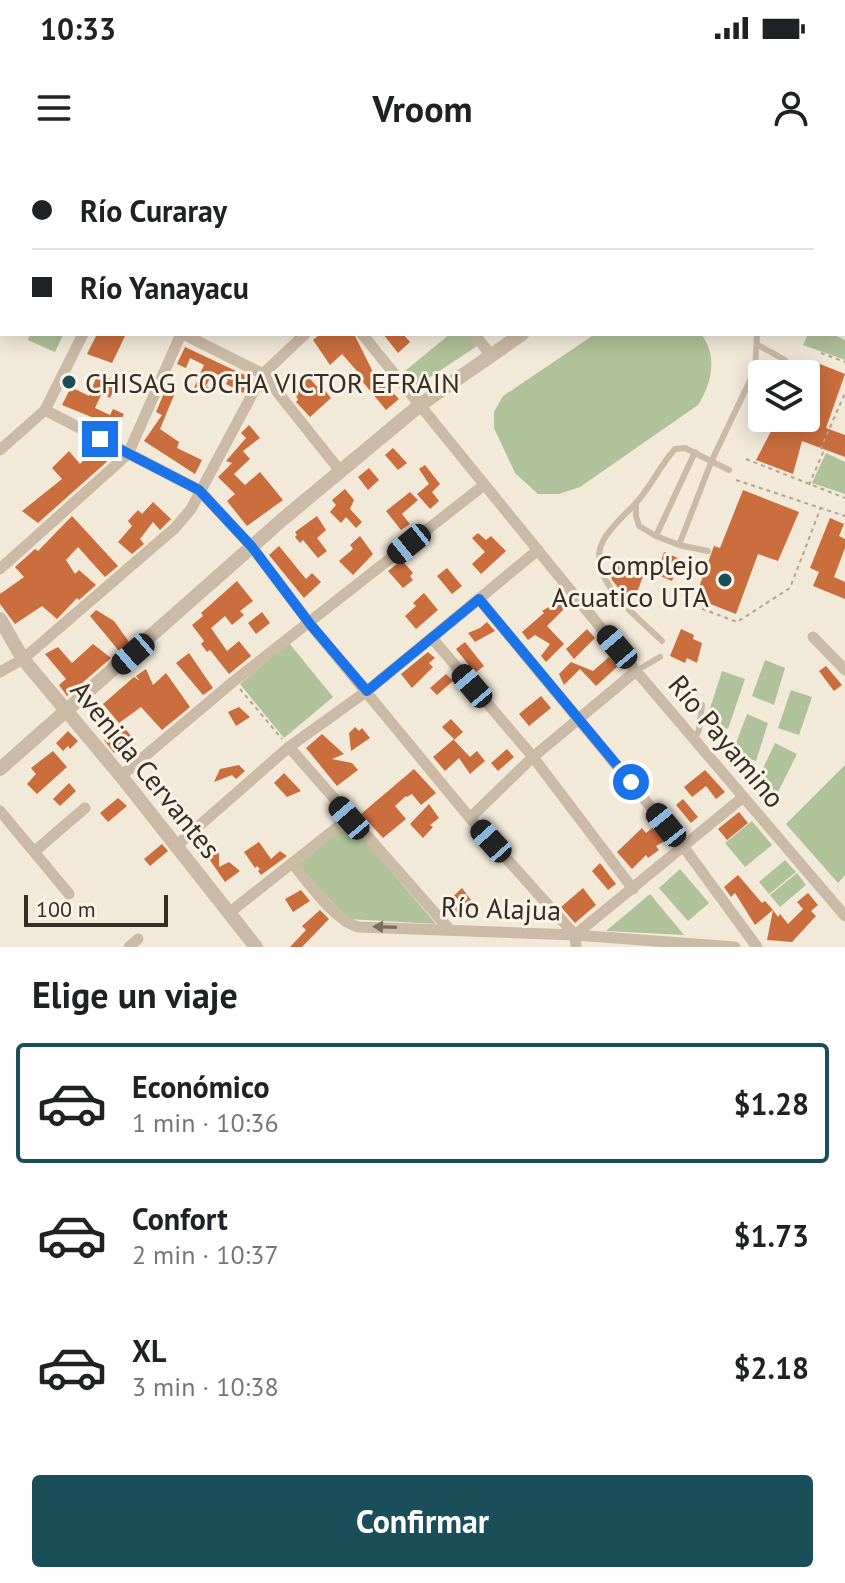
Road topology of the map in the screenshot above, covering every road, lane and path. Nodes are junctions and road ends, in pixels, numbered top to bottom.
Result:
1 (82, 336) edge
2 (181, 336) edge
3 (186, 336) edge
4 (303, 336) edge
5 (364, 336) edge
6 (476, 336) edge
7 (519, 336) edge
8 (757, 336) edge
9 (758, 345) junction
10 (821, 353) dead end
11 (491, 355) junction
12 (785, 360) dead end
13 (845, 362) edge
14 (263, 374) junction
15 (845, 393) edge
16 (420, 405) junction
17 (45, 410) junction
18 (0, 450) edge
19 (695, 452) junction
20 (128, 454) junction
21 (746, 459) dead end
22 (712, 460) junction
23 (729, 470) dead end
24 (341, 472) junction
25 (736, 480) dead end
26 (484, 485) junction
27 (809, 485) junction
28 (199, 490) junction
29 (845, 498) edge
30 (636, 503) junction
31 (821, 507) junction
32 (845, 516) edge
33 (656, 536) junction
34 (679, 545) junction
35 (252, 547) junction
36 (538, 550) junction
37 (708, 551) dead end
38 (0, 569) edge
39 (479, 599) junction
40 (687, 603) dead end
41 (0, 619) edge
42 (310, 624) junction
43 (813, 637) dead end
44 (432, 638) junction
45 (662, 641) dead end
46 (660, 657) dead end
47 (23, 659) junction
48 (845, 670) edge
49 (636, 671) junction
50 (0, 672) edge
51 (234, 681) junction
52 (367, 691) junction
53 (702, 705) dead end
54 (67, 712) junction
55 (579, 718) junction
56 (694, 741) junction
57 (289, 747) junction
58 (533, 757) junction
59 (0, 769) edge
60 (121, 776) junction
61 (742, 798) junction
62 (85, 808) dead end
63 (0, 811) edge
64 (349, 818) junction
65 (470, 818) junction
66 (176, 846) junction
67 (683, 846) junction
68 (35, 851) junction
69 (292, 863) junction
70 (633, 889) junction
71 (69, 894) dead end
72 (229, 913) junction
73 (845, 916) edge
74 (449, 929) junction
75 (575, 941) edge
76 (256, 947) edge
77 (735, 947) edge
78 (757, 947) edge

1 - 17 street
2 - 20 street
3 - 14 street
4 - 14 street
5 - 16 street, Río Payamino
6 - 11 street
7 - 11 street
8 - 9 lane
9 - 12 lane
9 - 22 lane
10 - 13 path
11 - 16 street
14 - 24 street
14 - 28 street
15 - 27 path
16 - 24 street
16 - 26 street, Río Payamino
17 - 18 street
17 - 20 street
19 - 22 lane
19 - 30 lane
19 - 33 lane
20 - 28 street
20 - 38 street
21 - 27 path
22 - 23 lane
22 - 34 lane
24 - 35 street
25 - 31 path
26 - 36 street, Río Payamino
26 - 42 street
27 - 29 path
28 - 35 street
28 - 47 street
30 - 33 lane
30 - 45 lane
31 - 32 path
31 - 40 path
33 - 34 lane
34 - 37 lane
35 - 42 street
35 - 54 street
36 - 39 street
36 - 49 street, Río Payamino
39 - 44 street
39 - 55 street
41 - 47 street, Avenida Cervantes
42 - 51 street
42 - 52 street
43 - 48 street
44 - 52 street
44 - 58 street
46 - 49 lane
47 - 50 street
47 - 54 street, Avenida Cervantes
49 - 55 street
49 - 56 street, Río Payamino
51 - 57 path
51 - 60 street
52 - 57 street
52 - 65 street
53 - 56 lane
54 - 59 street
54 - 60 street, Avenida Cervantes
55 - 58 street
55 - 67 street
56 - 61 street, Río Payamino
57 - 64 street
57 - 66 street
58 - 65 street
58 - 70 street
60 - 66 street, Avenida Cervantes
61 - 67 street
61 - 73 street, Río Payamino
62 - 68 street
63 - 68 street
64 - 69 street
64 - 74 street
65 - 75 street
66 - 72 street, Avenida Cervantes
67 - 70 street
67 - 78 street
68 - 71 street
69 - 72 street
74 -> 69 street, Río Alajua
70 - 75 street
72 - 76 street, Avenida Cervantes
74 - 75 street, Río Alajua
75 - 77 street, Río Alajua

